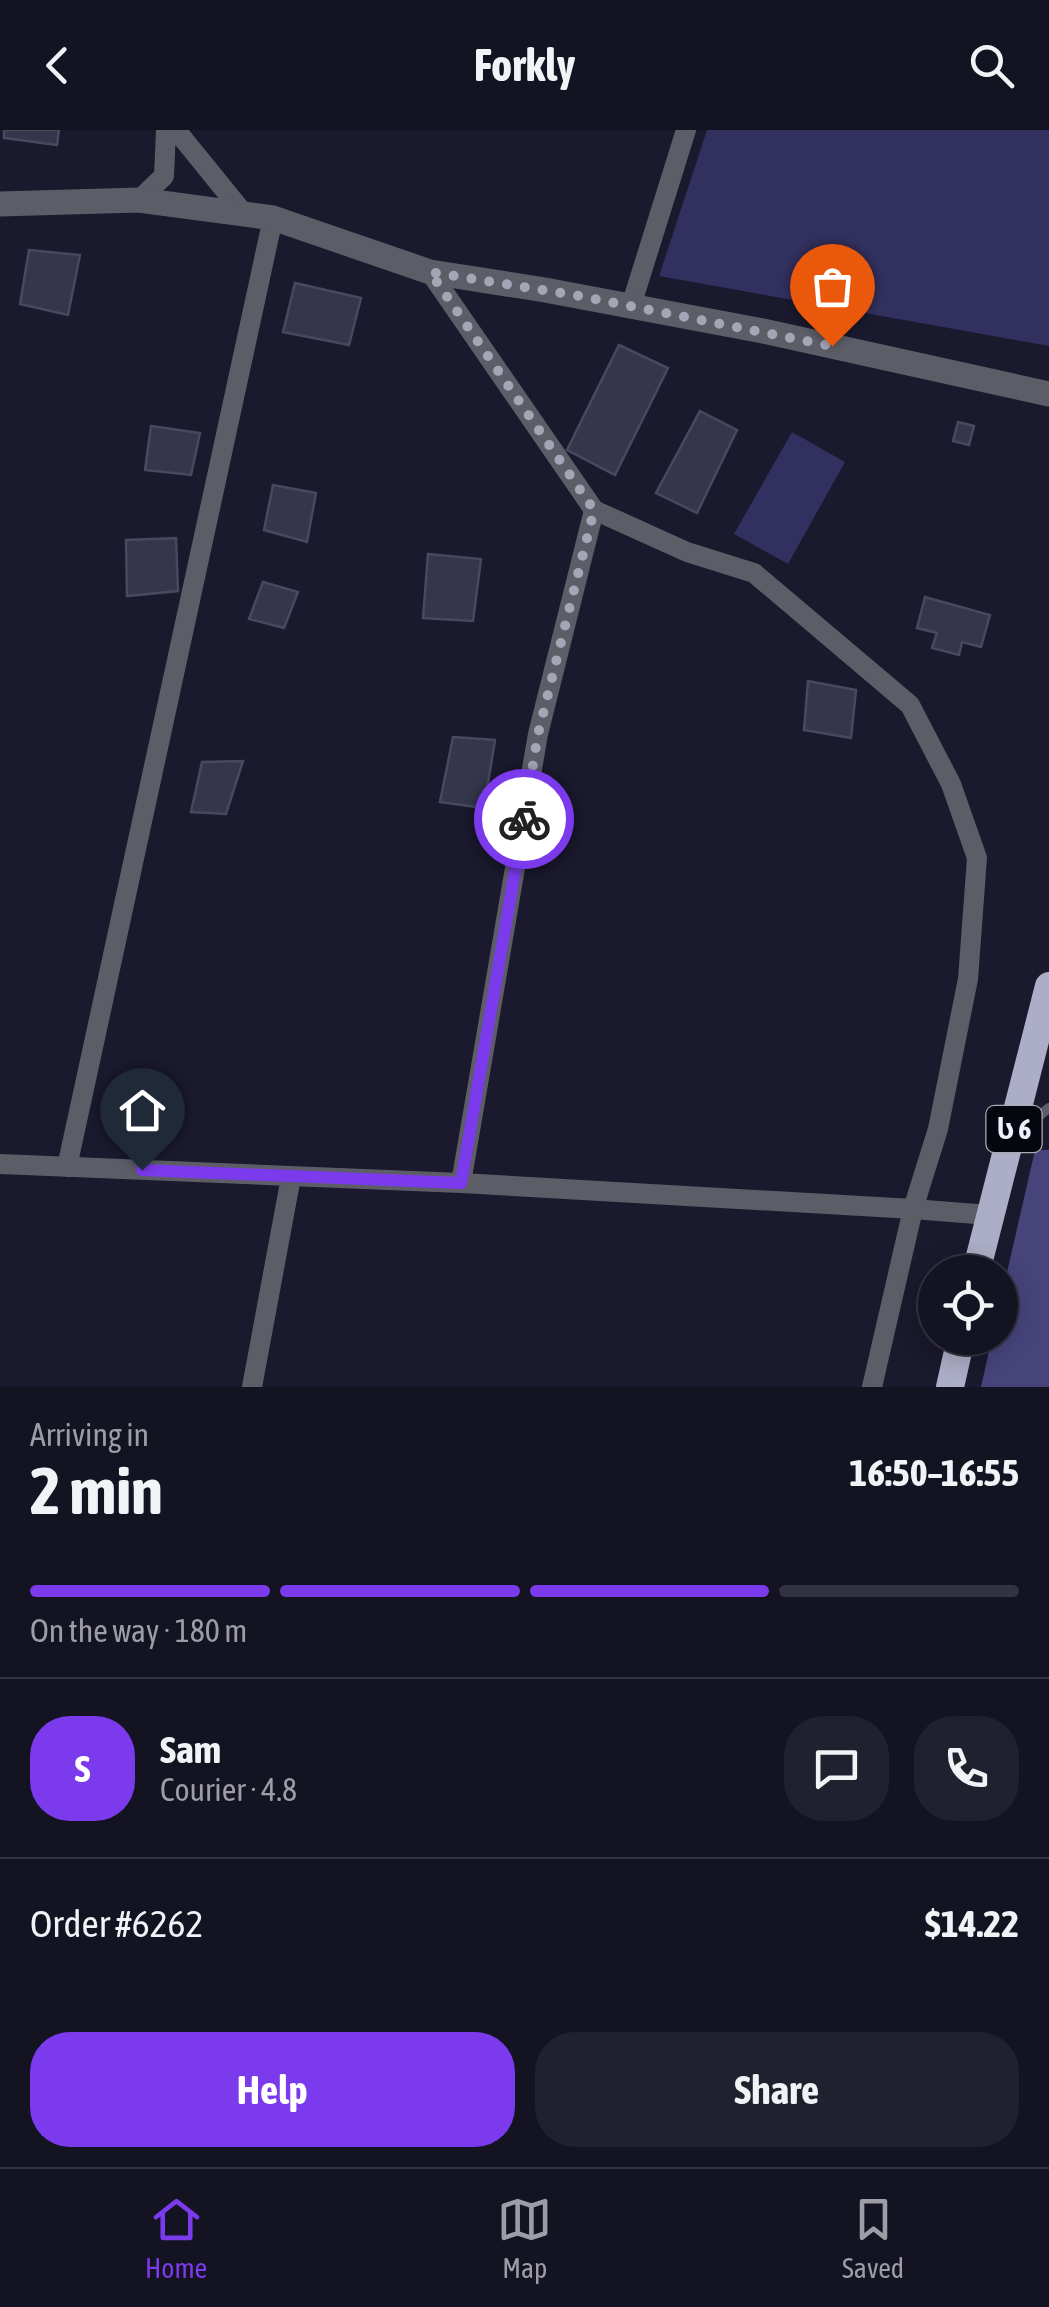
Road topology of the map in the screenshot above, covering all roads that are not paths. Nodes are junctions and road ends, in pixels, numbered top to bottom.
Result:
1 (166, 130) edge
2 (176, 130) edge
3 (686, 130) edge
4 (139, 200) junction
5 (0, 204) edge
6 (245, 215) junction
7 (273, 218) junction
8 (430, 272) junction
9 (631, 306) junction
10 (1049, 394) edge
11 (594, 510) junction
12 (1049, 986) edge
13 (1049, 1108) edge
14 (1012, 1137) junction
15 (0, 1164) edge
16 (67, 1166) junction
17 (291, 1176) junction
18 (461, 1183) junction
19 (913, 1209) junction
20 (990, 1216) junction
21 (980, 1255) edge
22 (957, 1355) edge
23 (252, 1387) edge
24 (872, 1387) edge
25 (950, 1387) edge

1 - 4 street
2 - 6 street
3 - 9 street
4 - 5 street
4 - 6 street
6 - 7 street
7 - 8 street
7 - 16 street
8 - 9 street
8 - 11 street
9 - 10 street
11 - 18 street
11 - 19 street
12 - 14 highway, ს 6
13 - 14 lane
14 - 20 highway, ს 6
15 - 16 street
16 - 17 street
17 - 18 street
17 - 23 street
18 - 19 street
19 - 20 street
19 - 24 street
20 - 21 highway, ს 6
22 - 25 highway

